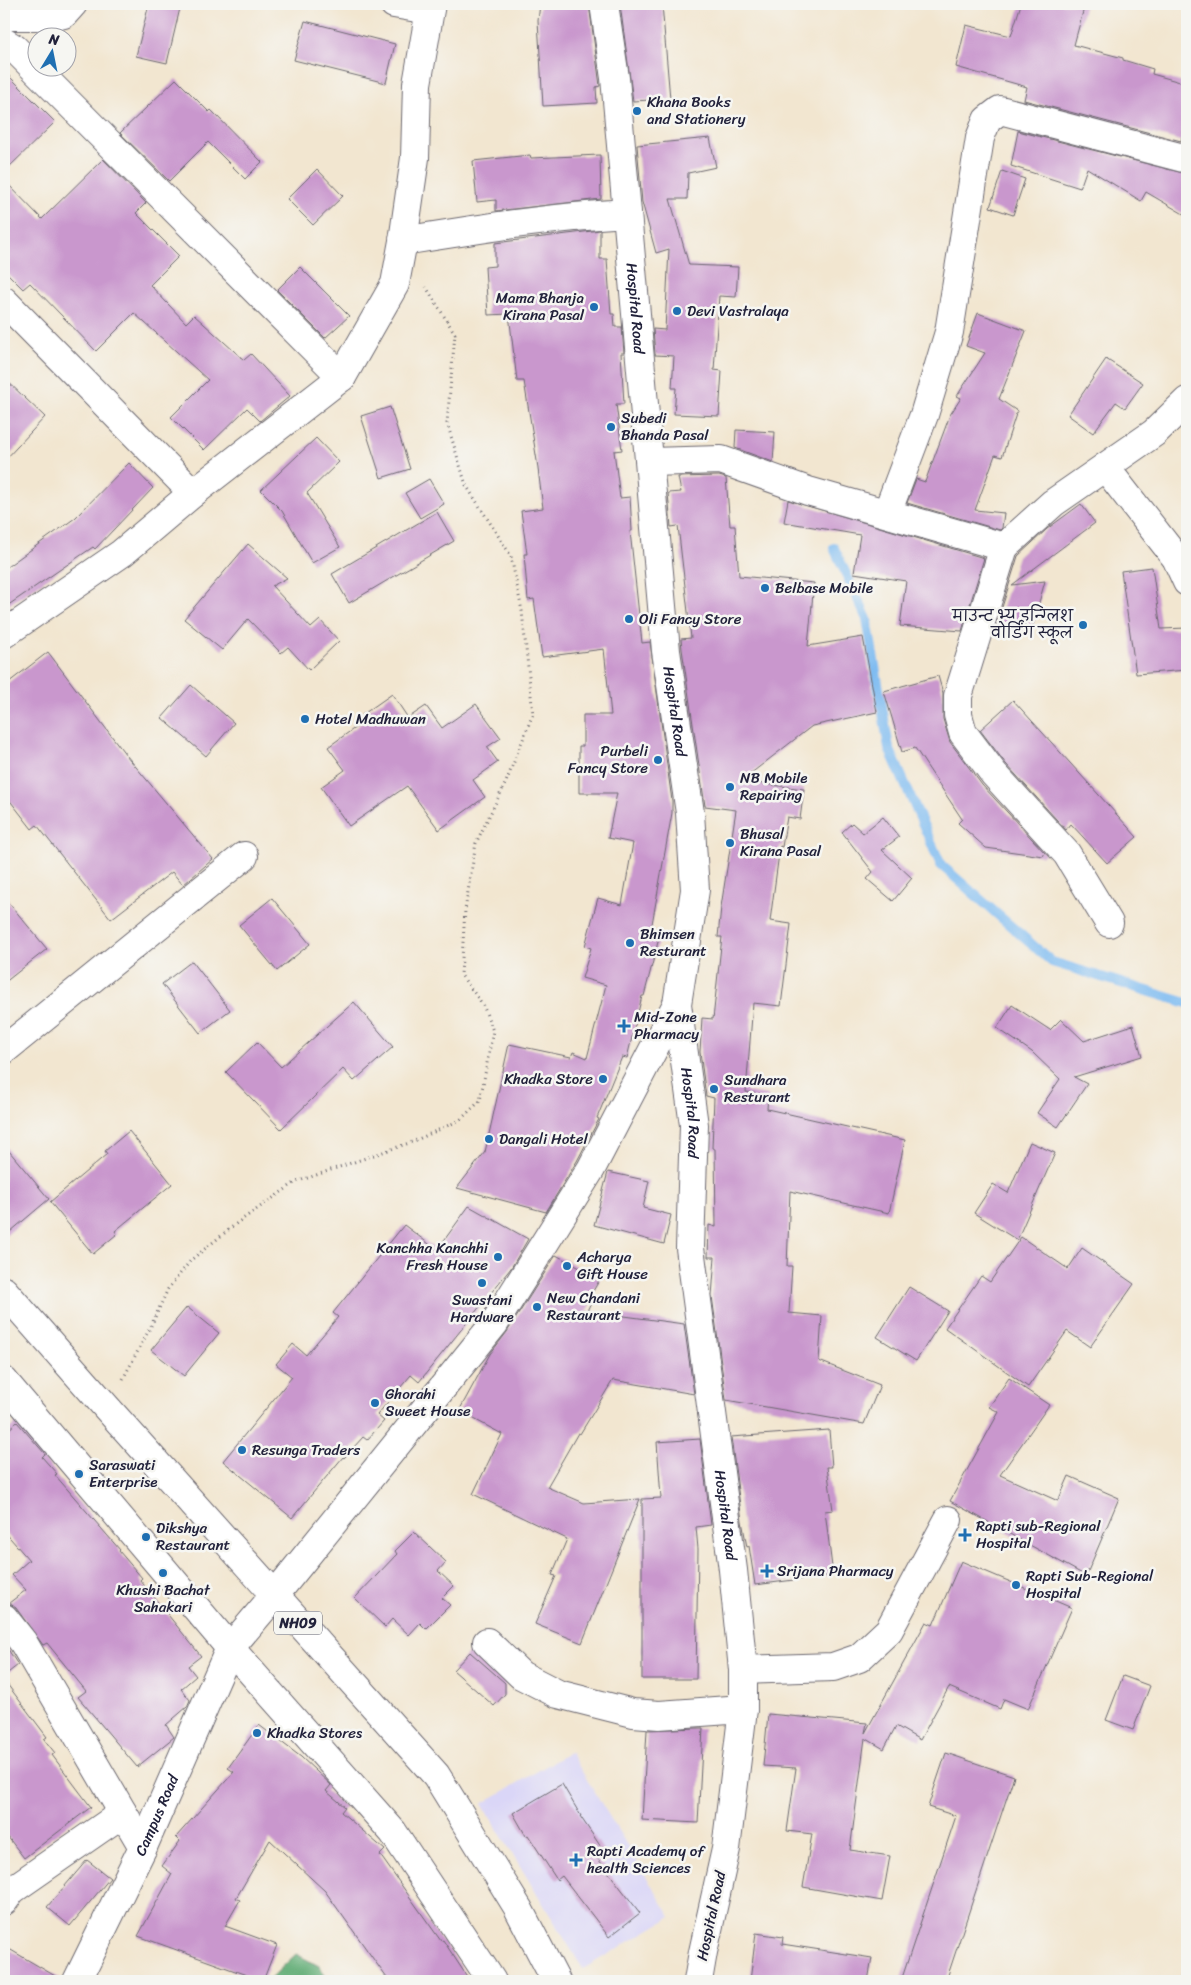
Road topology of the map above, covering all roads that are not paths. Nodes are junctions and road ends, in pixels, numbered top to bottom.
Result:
1 (73, 4) edge
2 (394, 4) edge
3 (604, 4) edge
4 (430, 7) edge
5 (4, 16) edge
6 (4, 42) edge
7 (1187, 159) edge
8 (627, 213) junction
9 (403, 245) junction
10 (4, 301) edge
11 (342, 377) junction
12 (1187, 401) edge
13 (650, 462) junction
14 (1105, 467) junction
15 (193, 493) junction
16 (887, 513) junction
17 (1004, 546) junction
18 (1187, 582) edge
19 (4, 634) edge
20 (244, 856) dead end
21 (1108, 923) dead end
22 (677, 1004) junction
23 (4, 1050) edge
24 (4, 1291) edge
25 (4, 1381) edge
26 (948, 1520) dead end
27 (274, 1596) junction
28 (4, 1618) edge
29 (488, 1642) dead end
30 (230, 1648) junction
31 (743, 1670) junction
32 (744, 1710) junction
33 (123, 1813) junction
34 (143, 1847) junction
35 (7, 1891) edge
36 (77, 1981) edge
37 (492, 1981) edge
38 (556, 1981) edge
39 (698, 1981) edge

1 - 5 street
2 - 4 street
3 - 8 street, Hospital Road
4 - 9 street
6 - 11 street
7 - 16 street
8 - 9 street
8 - 13 street, Hospital Road
9 - 11 street
10 - 15 street
11 - 15 street
12 - 14 street
13 - 16 street
13 - 22 street, Hospital Road
14 - 17 street
14 - 18 street
15 - 19 street
16 - 17 street
17 - 21 street
20 - 23 street
22 - 27 street, Campus Road
22 - 31 street, Hospital Road
24 - 27 street, NH09
25 - 30 street
26 - 31 street
27 - 30 street, Campus Road
27 - 38 street, NH09
28 - 33 street
29 - 32 street
30 - 34 street, Campus Road
30 - 37 street
31 - 32 street, Hospital Road
32 - 39 street, Hospital Road
33 - 34 street
33 - 35 street
34 - 36 street, Campus Road

